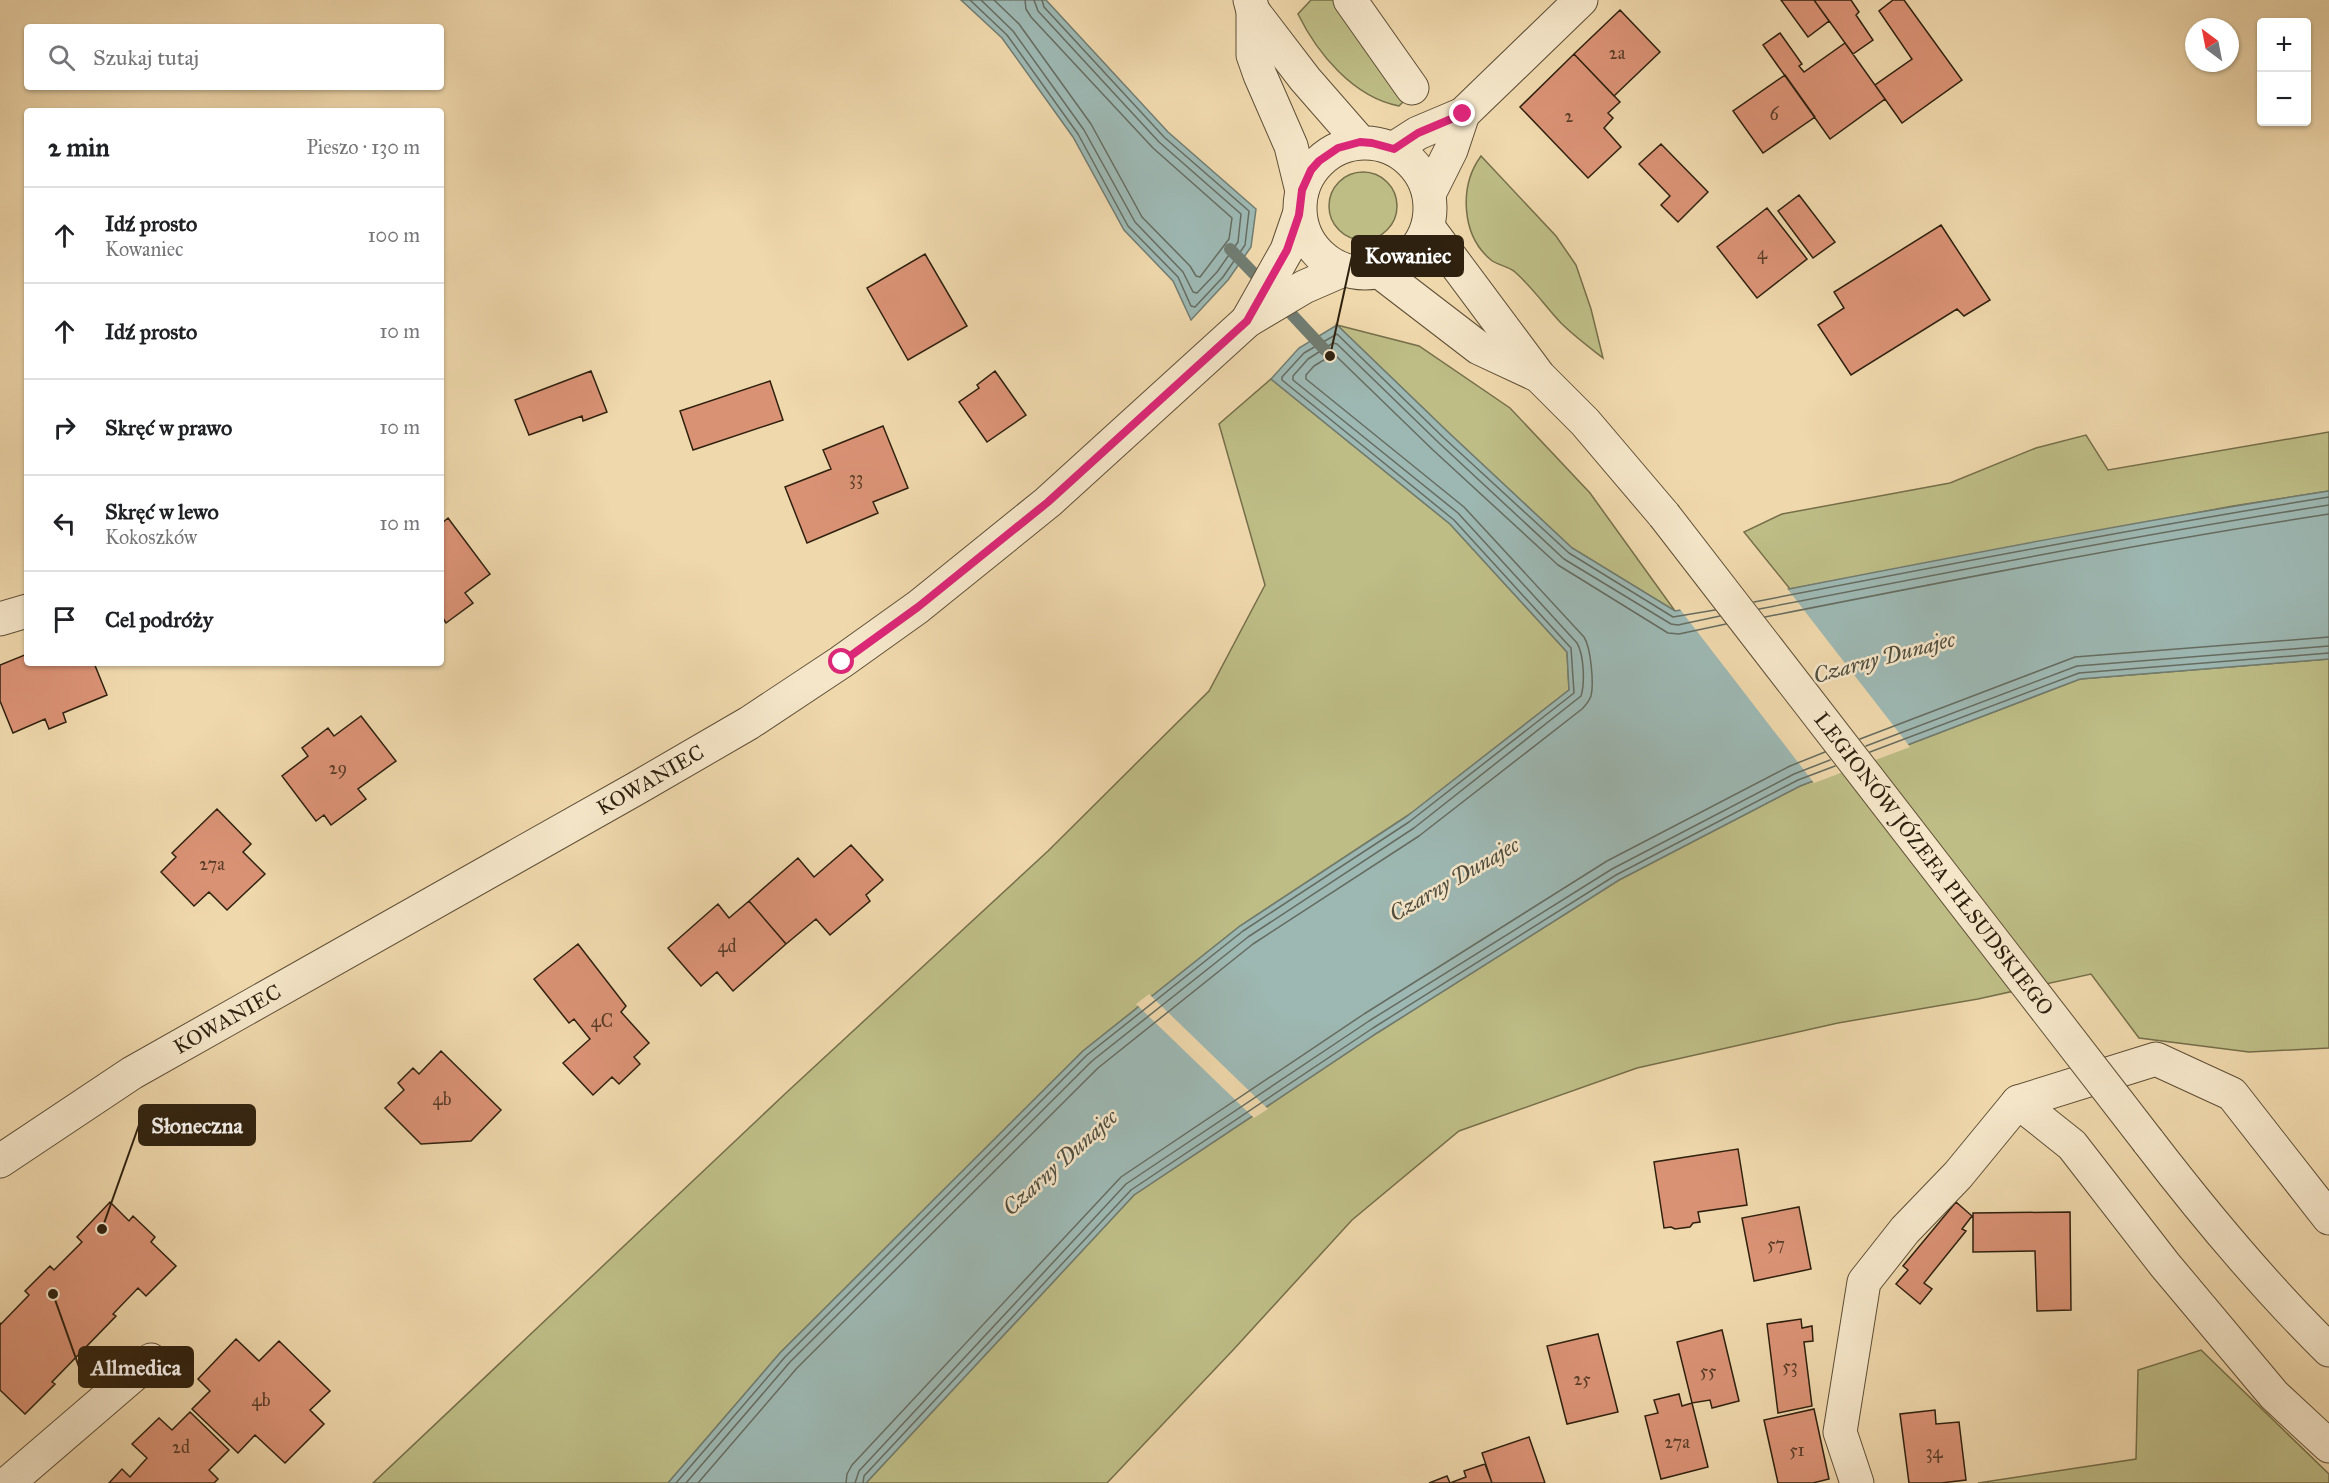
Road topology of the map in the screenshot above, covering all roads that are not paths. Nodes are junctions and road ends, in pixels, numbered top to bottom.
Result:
1 (1350, 0) edge
2 (1581, 0) edge
3 (1260, 4) edge
4 (1412, 87) dead end
5 (1463, 114) junction
6 (1360, 142) junction
7 (1394, 149) junction
8 (1429, 194) junction
9 (1300, 203) junction
10 (1428, 227) junction
11 (1343, 270) junction
12 (1380, 272) junction
13 (1247, 321) junction
14 (1539, 376) junction
15 (24, 612) edge
16 (0, 619) edge
17 (2018, 1102) junction
18 (0, 1161) edge
19 (2329, 1218) edge
20 (2329, 1350) edge
21 (151, 1360) dead end
22 (2329, 1446) edge
23 (8, 1483) edge
24 (1857, 1483) edge

1 - 4 street
2 - 5 street
3 - 6 street
3 - 9 street
5 - 7 street
5 - 8 street
6 - 7 street
6 - 9 street
7 - 8 street
8 - 10 street
9 - 11 street
9 - 13 street, KOWANIEC
10 - 12 street
10 - 14 street, LEGIONÓW JÓZEFA PIŁSUDSKIEGO
11 - 12 street
11 - 13 street, KOWANIEC
12 - 14 street, LEGIONÓW JÓZEFA PIŁSUDSKIEGO
13 - 18 street, KOWANIEC
14 - 20 street, LEGIONÓW JÓZEFA PIŁSUDSKIEGO, bridge
15 - 16 street
17 - 19 street
17 - 22 street
17 - 24 street
21 - 23 street

